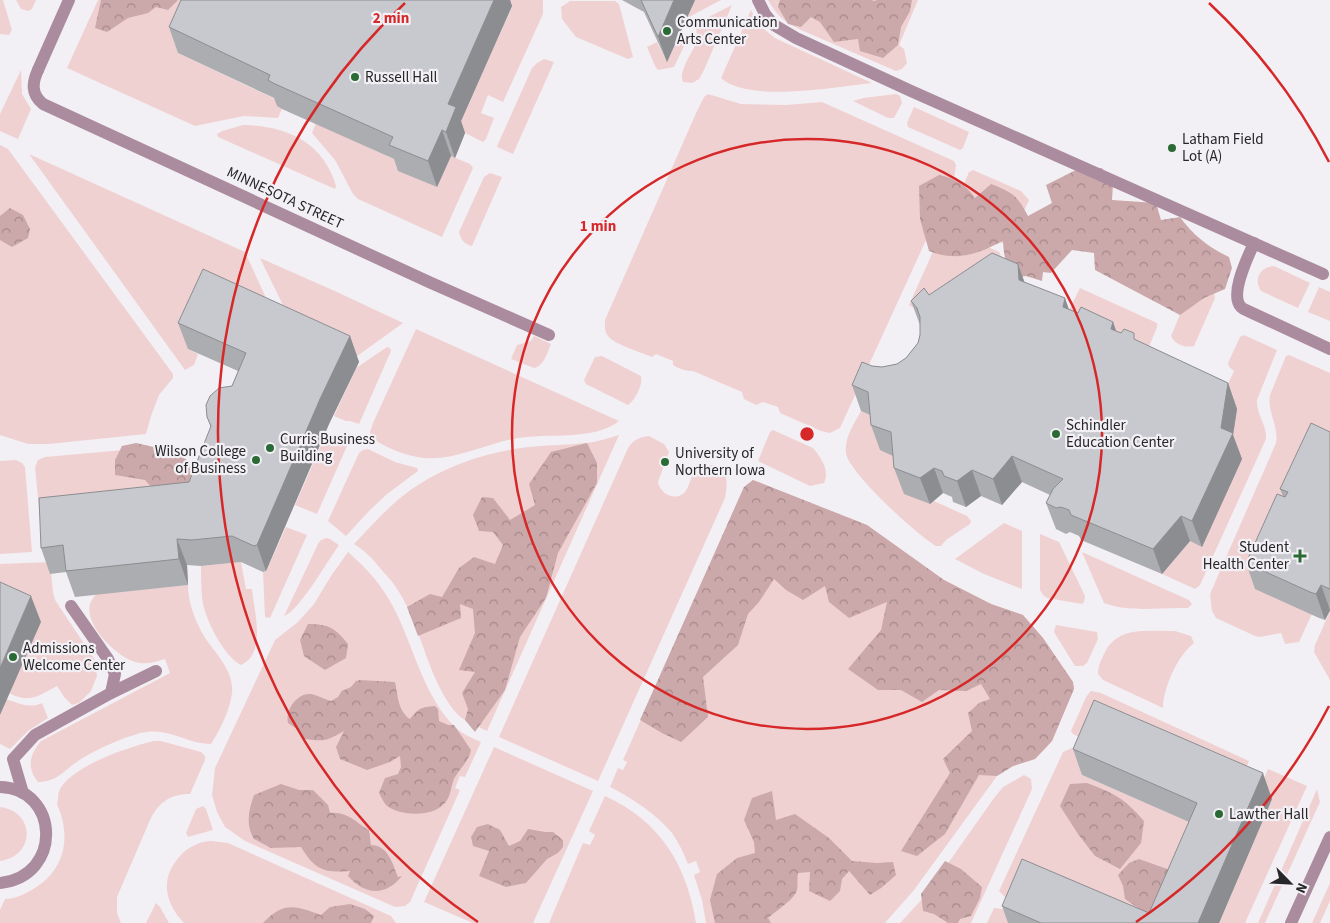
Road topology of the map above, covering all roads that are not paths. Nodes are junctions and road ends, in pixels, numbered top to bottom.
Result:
1 (70, 0) edge
2 (758, 0) edge
3 (1254, 243) junction
4 (1323, 274) dead end
5 (549, 336) dead end
6 (1330, 349) edge
7 (70, 606) dead end
8 (156, 671) dead end
9 (111, 693) junction
10 (0, 788) edge
11 (23, 793) junction
12 (1330, 837) edge
13 (0, 883) edge
14 (1291, 923) edge

1 - 5 street, MINNESOTA STREET
2 - 3 street
3 - 4 street
3 - 6 street
7 - 9 street
8 - 9 street
9 - 11 street
10 - 11 street
11 - 13 street
12 - 14 street

